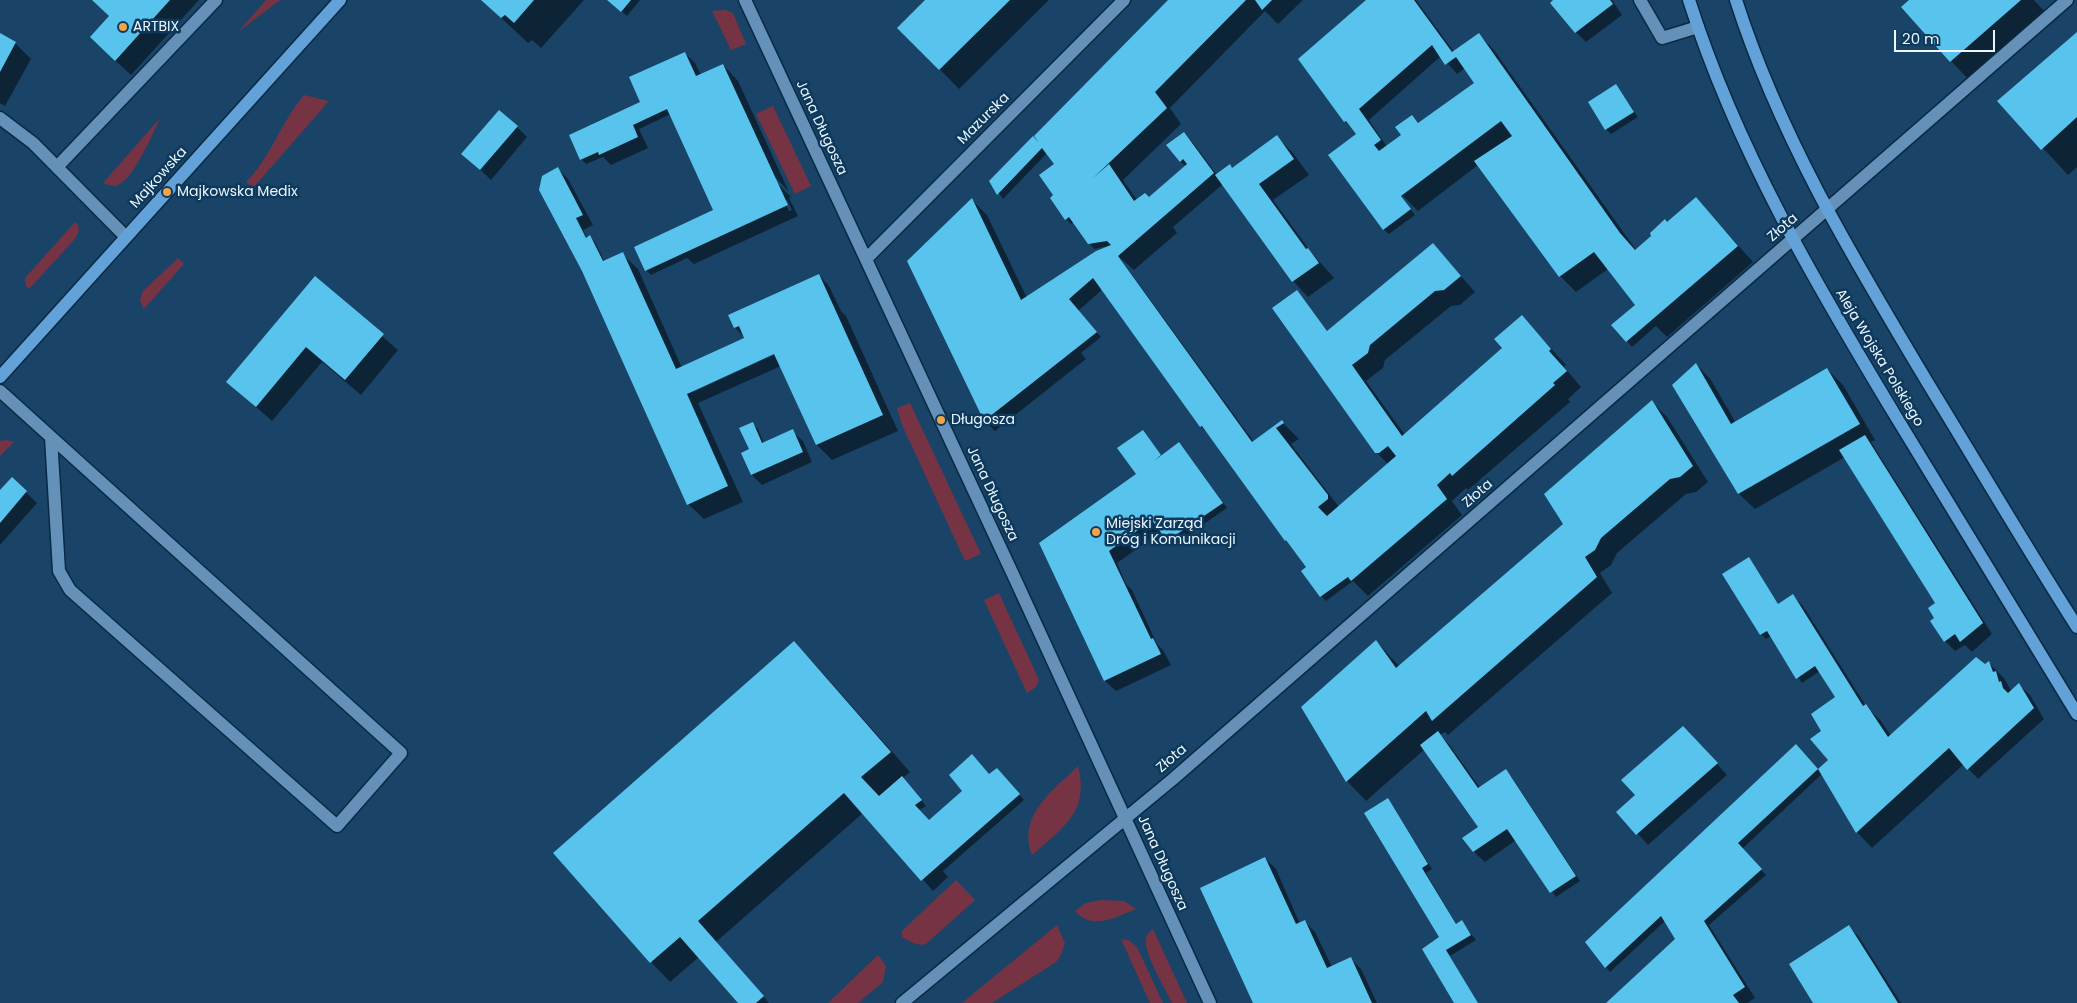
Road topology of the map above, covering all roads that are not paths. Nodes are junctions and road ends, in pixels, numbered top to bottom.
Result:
1 (216, 0) edge
2 (340, 0) edge
3 (745, 0) edge
4 (1124, 0) edge
5 (1640, 0) edge
6 (1689, 0) edge
7 (1736, 0) edge
8 (2067, 0) edge
9 (1698, 27) junction
10 (0, 118) edge
11 (57, 167) junction
12 (1826, 210) junction
13 (126, 237) junction
14 (1792, 240) junction
15 (866, 259) junction
16 (0, 377) edge
17 (0, 391) edge
18 (51, 437) junction
19 (2077, 627) edge
20 (2077, 714) edge
21 (1126, 819) junction
22 (902, 1003) edge
23 (1210, 1003) edge

1 - 11 street
2 - 13 main road, Majkowska
3 - 15 street, Jana Długosza
4 - 15 street, Mazurska
5 - 9 street
6 - 9 main road, Aleja Wojska Polskiego
7 - 12 main road
8 - 12 street, Złota
9 - 14 main road, Aleja Wojska Polskiego
10 - 11 street
11 - 13 street
12 - 14 street, Złota
12 - 19 main road
13 - 16 main road, Majkowska
14 - 20 main road, Aleja Wojska Polskiego
14 - 21 street, Złota
15 - 21 street, Jana Długosza
17 - 18 street
18 - 18 street
21 - 22 street, Złota
21 - 23 street, Jana Długosza

